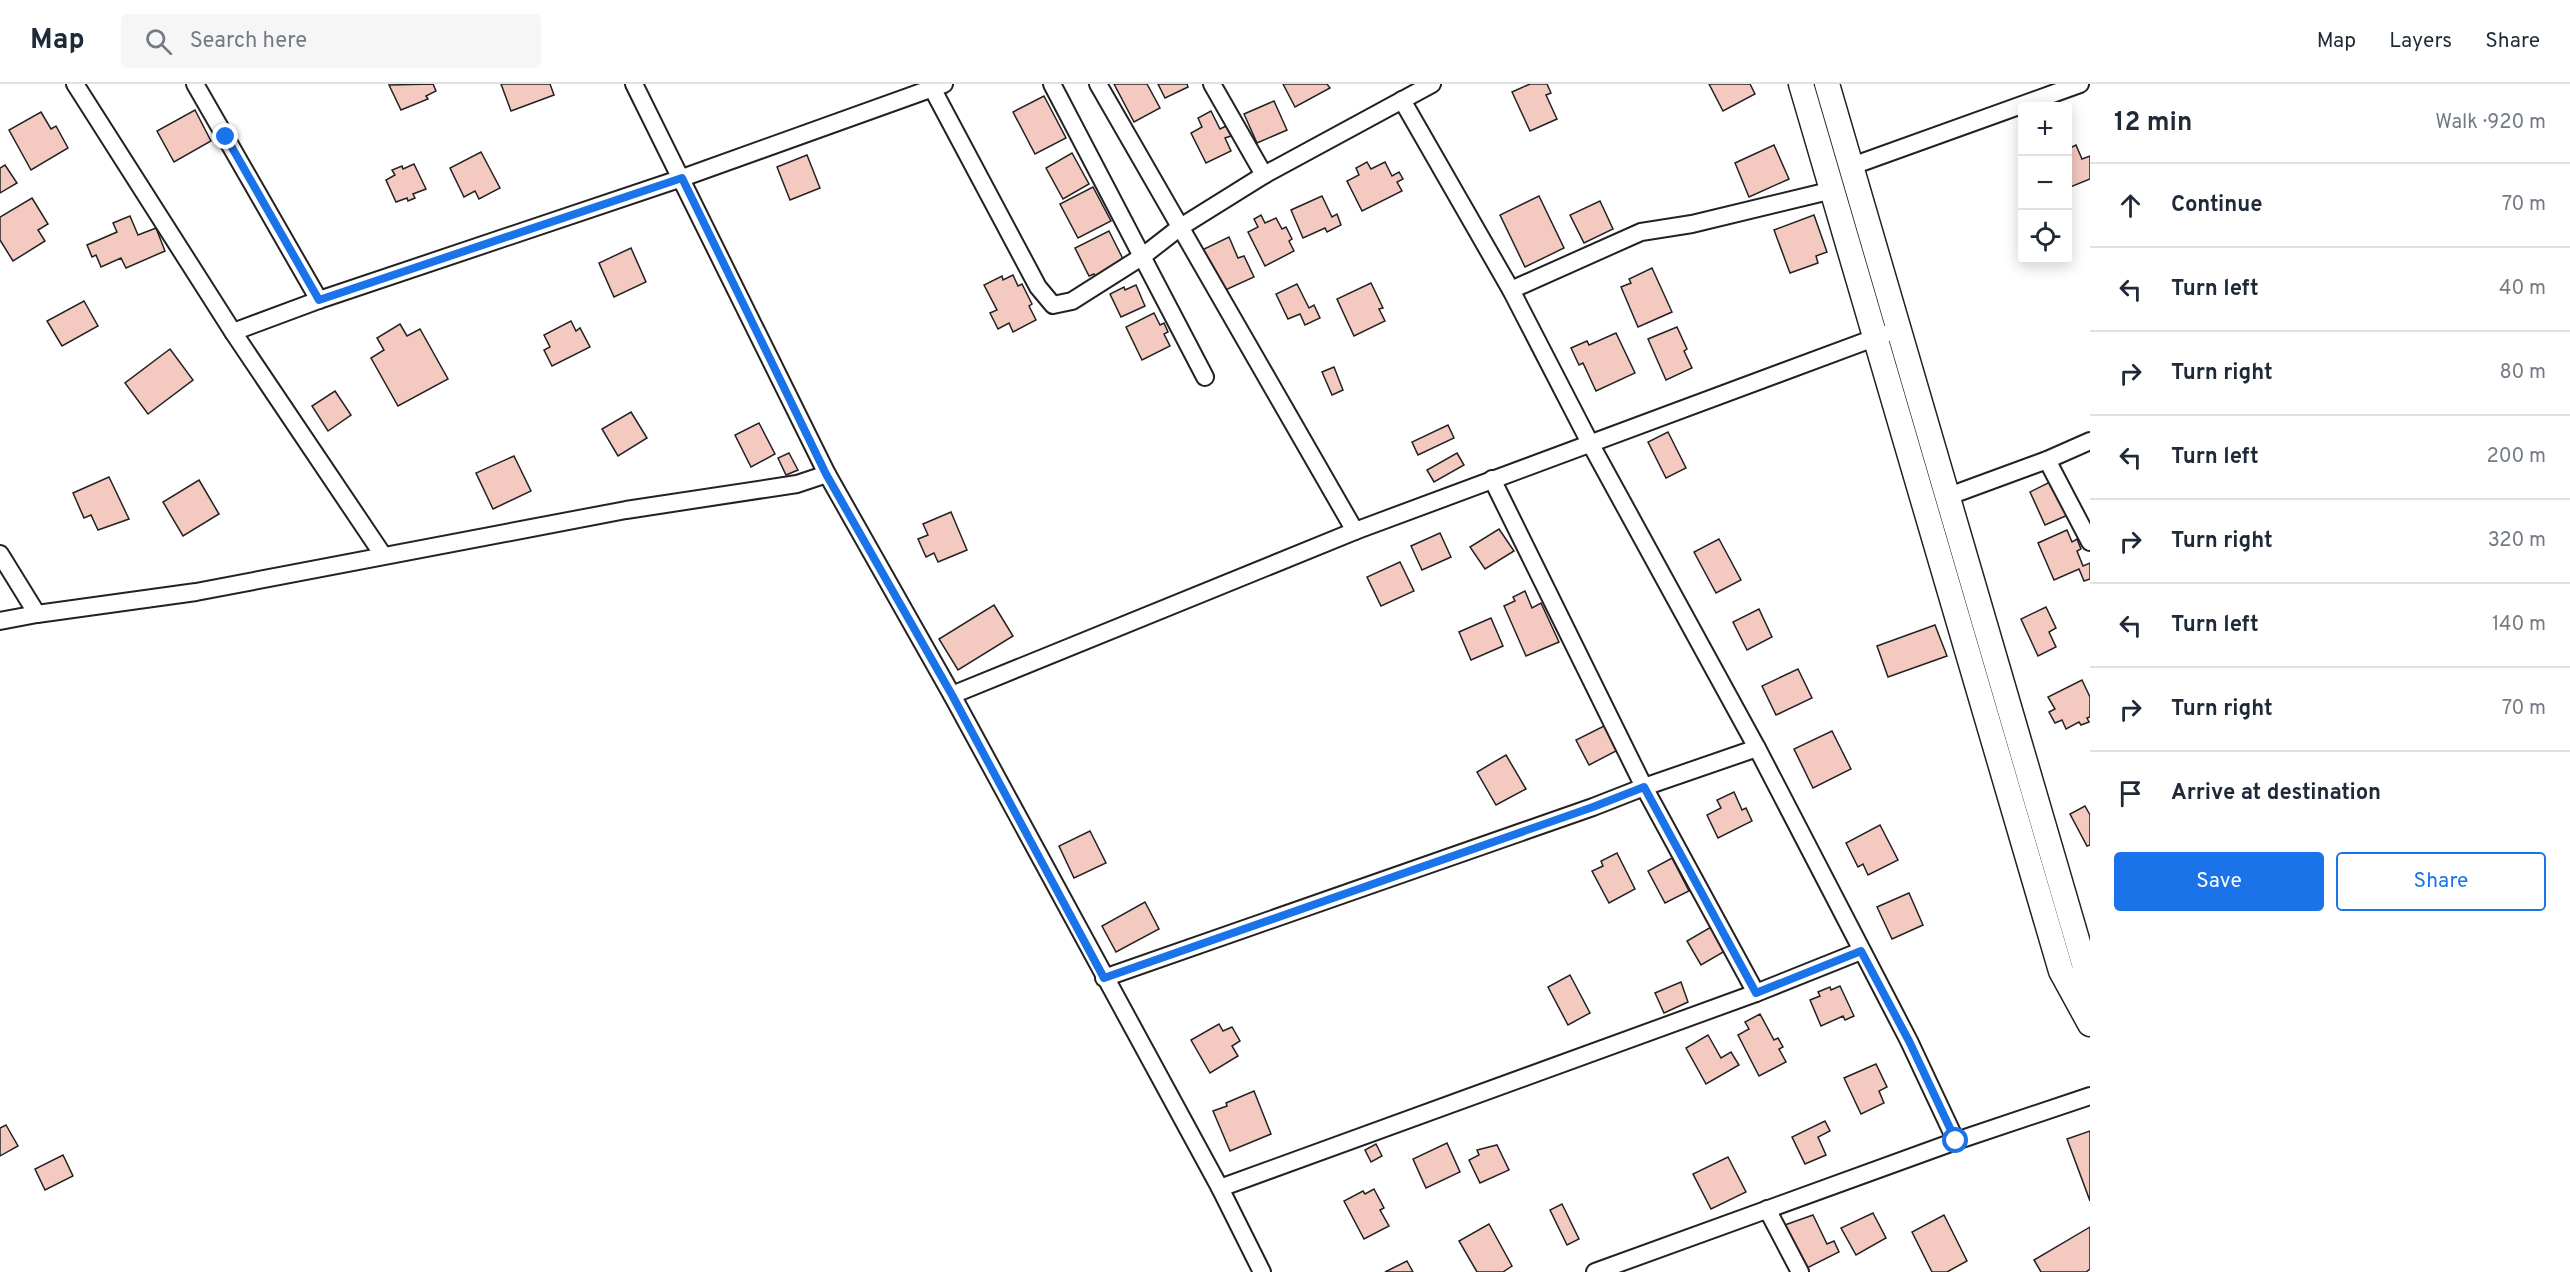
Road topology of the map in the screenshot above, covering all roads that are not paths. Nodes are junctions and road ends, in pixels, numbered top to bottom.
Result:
1 (75, 84) edge
2 (195, 84) edge
3 (634, 84) edge
4 (1052, 84) edge
5 (1098, 84) edge
6 (1212, 84) edge
7 (1432, 84) edge
8 (1801, 84) edge
9 (1827, 84) edge
10 (2080, 84) edge
11 (938, 86) edge
12 (1402, 100) junction
13 (1852, 165) junction
14 (1264, 175) junction
15 (682, 178) junction
16 (1833, 190) junction
17 (1179, 228) junction
18 (1143, 256) junction
19 (1511, 290) junction
20 (319, 300) junction
21 (1900, 329) junction
22 (233, 332) junction
23 (1875, 337) junction
24 (1205, 377) dead end
25 (2090, 441) edge
26 (1590, 443) junction
27 (2047, 460) junction
28 (826, 474) junction
29 (1492, 479) junction
30 (1949, 496) junction
31 (1355, 531) junction
32 (2090, 542) edge
33 (0, 554) edge
34 (383, 555) junction
35 (37, 614) junction
36 (0, 621) edge
37 (952, 695) junction
38 (1757, 748) junction
39 (1644, 787) junction
40 (1861, 951) junction
41 (1104, 978) junction
42 (1756, 993) junction
43 (2090, 1002) edge
44 (2090, 1024) edge
45 (2090, 1096) edge
46 (1956, 1141) junction
47 (1220, 1188) junction
48 (1767, 1209) junction
49 (1262, 1272) edge
50 (1595, 1272) edge
51 (1800, 1272) edge

1 - 22 street
2 - 20 street
3 - 15 street
4 - 18 street
5 - 17 street
6 - 14 street
7 - 12 street
8 - 16 main road
9 - 13 main road
10 - 13 street
11 - 15 street
11 - 18 street
12 - 14 street
12 - 19 street
13 - 21 main road
14 - 17 street
15 - 20 street
15 - 28 street
16 - 19 street
16 - 23 main road
17 - 18 street
17 - 31 street
18 - 24 street
19 - 26 street
20 - 22 street
21 - 23 street
21 - 30 main road
22 - 34 street
23 - 26 street
23 - 44 main road
25 - 27 street
26 - 29 street
26 - 38 street
27 - 30 street
27 - 32 street
28 - 34 street
28 - 37 street
29 - 31 street
29 - 39 street
30 - 43 main road
31 - 37 street
33 - 35 street
34 - 35 street
35 - 36 street
37 - 41 street
38 - 39 street
38 - 40 street
39 - 41 street
39 - 42 street
40 - 42 street
40 - 46 street
41 - 47 street
42 - 47 street
45 - 46 street
46 - 48 street
47 - 49 street
48 - 50 street
48 - 51 street

